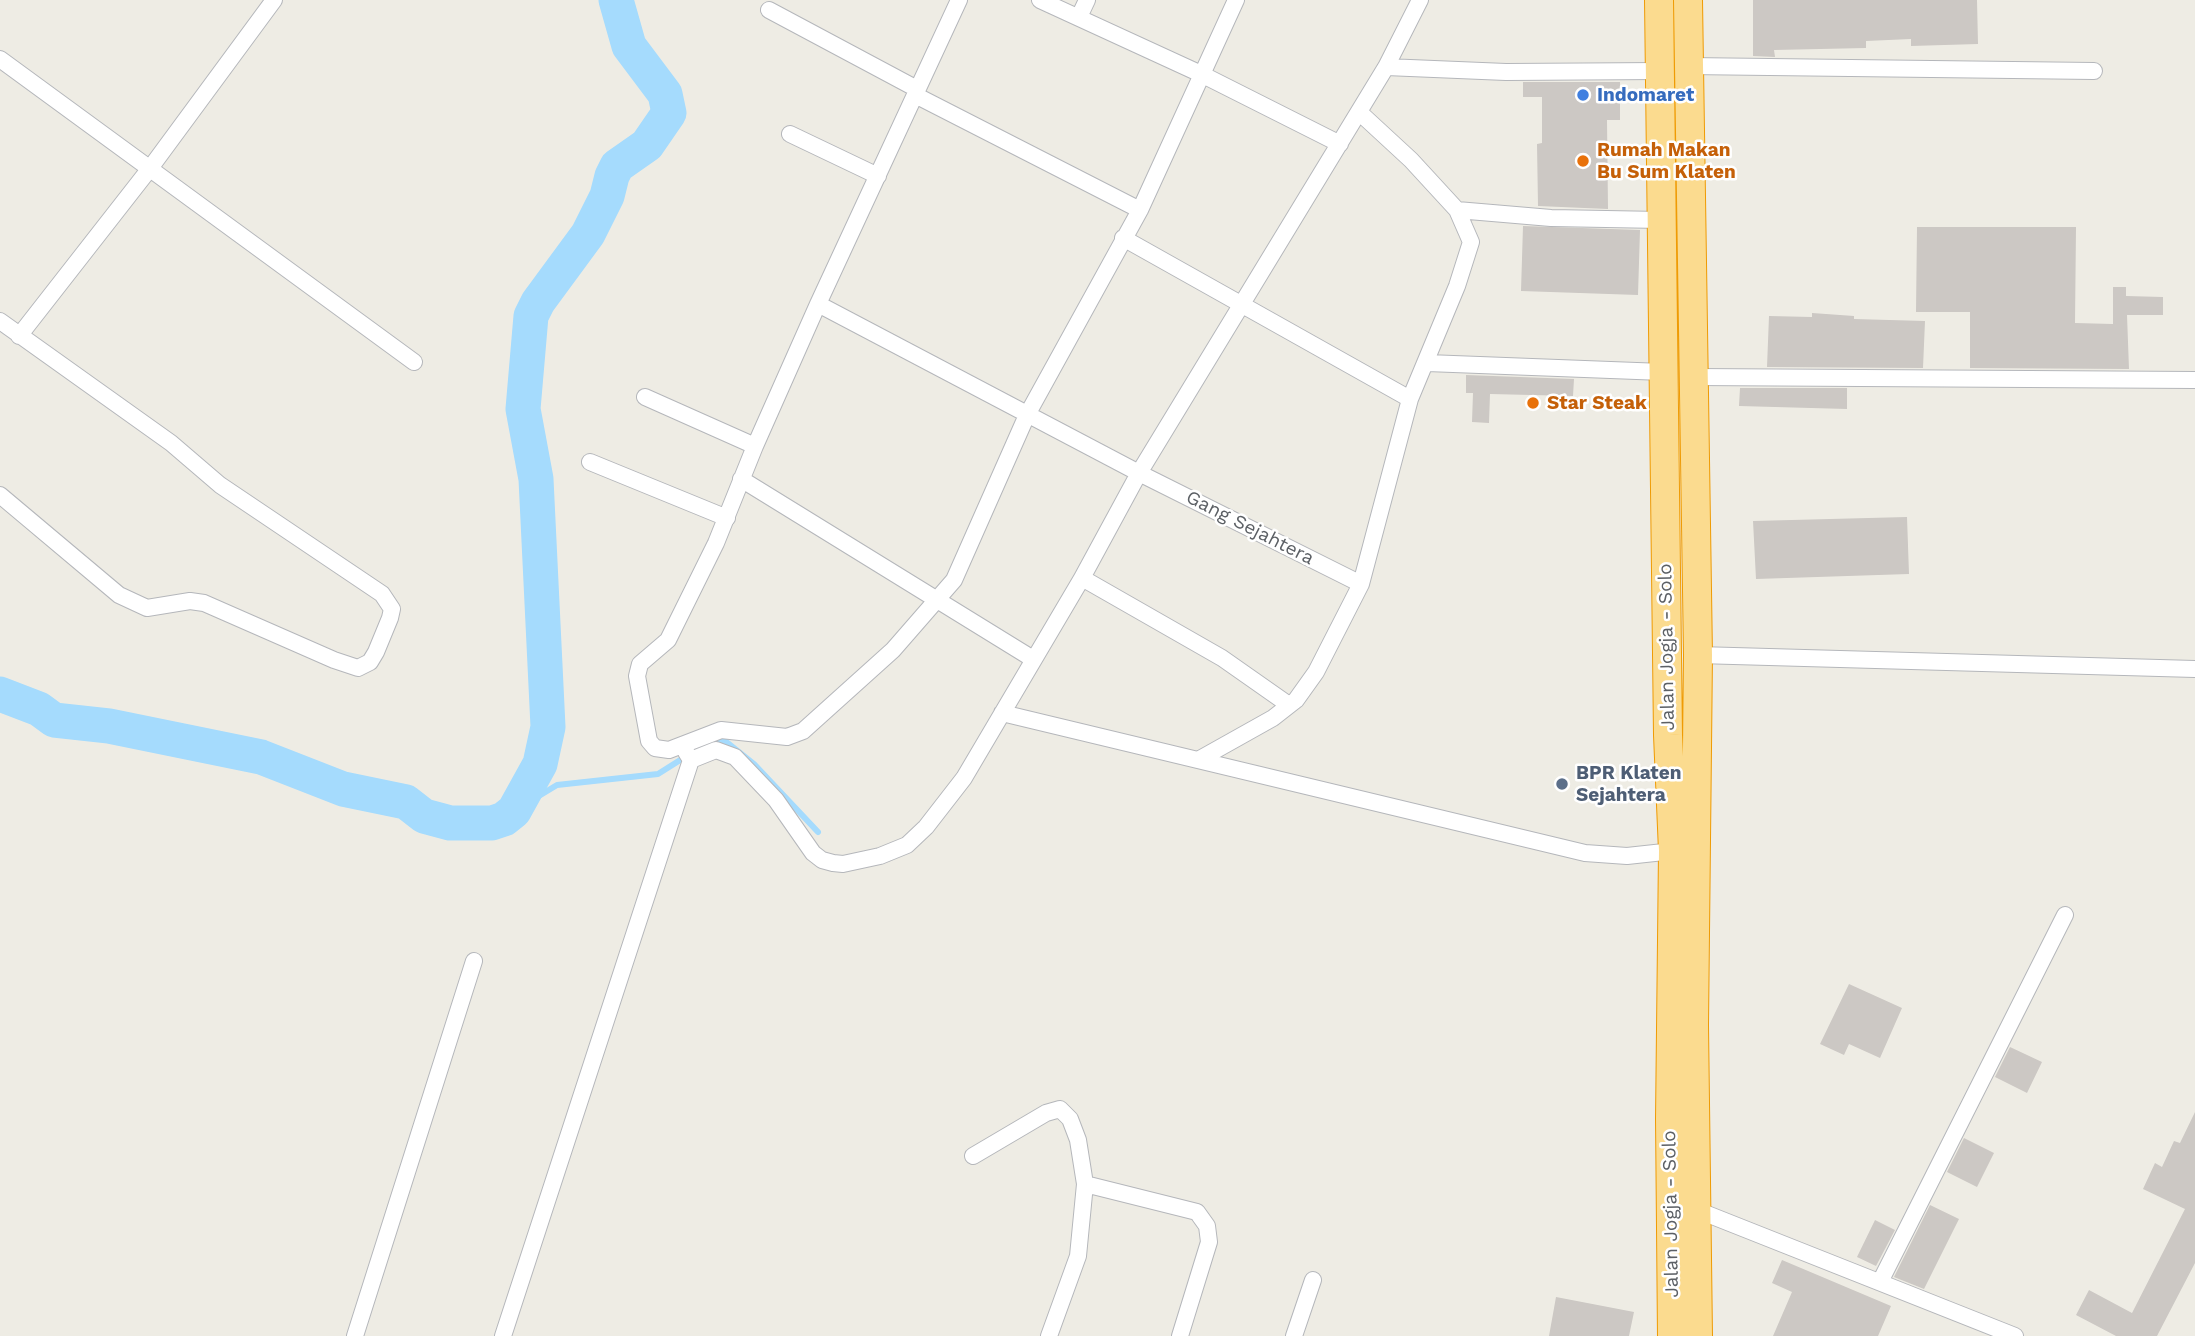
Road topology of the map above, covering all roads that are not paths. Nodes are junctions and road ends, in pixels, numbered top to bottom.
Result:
1 (274, 0) edge
2 (959, 0) edge
3 (1040, 0) edge
4 (1087, 0) edge
5 (1236, 0) edge
6 (1420, 0) edge
7 (1659, 0) edge
8 (1688, 0) edge
9 (769, 10) dead end
10 (1079, 17) junction
11 (0, 59) edge
12 (1688, 66) junction
13 (1386, 67) junction
14 (1660, 71) junction
15 (2094, 71) dead end
16 (1201, 74) junction
17 (916, 92) junction
18 (1359, 112) junction
19 (790, 134) dead end
20 (1340, 144) junction
21 (151, 167) junction
22 (878, 176) junction
23 (1140, 210) junction
24 (1457, 210) junction
25 (1661, 220) junction
26 (1123, 238) junction
27 (818, 303) junction
28 (1241, 305) junction
29 (1, 324) edge
30 (19, 336) junction
31 (414, 362) dead end
32 (1427, 363) junction
33 (1663, 372) junction
34 (1694, 377) junction
35 (2195, 380) edge
36 (645, 397) dead end
37 (1410, 399) junction
38 (1027, 415) junction
39 (755, 446) junction
40 (590, 462) dead end
41 (1139, 473) junction
42 (741, 479) junction
43 (0, 495) edge
44 (727, 518) junction
45 (1082, 578) junction
46 (1361, 584) junction
47 (936, 601) junction
48 (1698, 655) junction
49 (1034, 659) junction
50 (2195, 669) edge
51 (1289, 705) junction
52 (1002, 713) junction
53 (687, 753) junction
54 (1198, 760) junction
55 (1673, 851) junction
56 (2065, 915) dead end
57 (474, 961) dead end
58 (973, 1156) dead end
59 (1085, 1184) junction
60 (1697, 1210) junction
61 (1313, 1280) dead end
62 (1880, 1282) junction
63 (355, 1336) edge
64 (503, 1336) edge
65 (1049, 1336) edge
66 (1180, 1336) edge
67 (1294, 1336) edge
68 (1672, 1336) edge
69 (1698, 1336) edge
70 (2015, 1336) edge

1 - 21 street
2 - 17 street
3 - 10 street
4 - 10 street
5 - 16 street
6 - 13 street
7 - 14 highway, Jalan Jogja - Solo
8 - 12 highway, Jalan Jogja - Solo
9 - 17 street
10 - 16 street
11 - 21 street
12 - 15 street
12 - 34 highway, Jalan Jogja - Solo
13 - 14 street
13 - 18 street
14 - 25 highway, Jalan Jogja - Solo
16 - 20 street
16 - 23 street
17 - 22 street
17 - 23 street
18 - 20 street
18 - 24 street
19 - 22 street
20 - 28 street
21 - 30 street
21 - 31 street
22 - 27 street
23 - 26 street
24 - 25 street
24 - 32 street
25 - 33 highway, Jalan Jogja - Solo
26 - 28 street
26 - 38 street
27 - 38 street, Gang Sejahtera
27 - 39 street
28 - 37 street
28 - 41 street
29 - 30 street
30 - 43 street
32 - 33 street
32 - 37 street
33 - 55 highway, Jalan Jogja - Solo
34 - 35 street
34 - 48 highway, Jalan Jogja - Solo
36 - 39 street
37 - 46 street
38 - 41 street, Gang Sejahtera
38 - 47 street
39 - 42 street
40 - 44 street
41 - 45 street
41 - 46 street, Gang Sejahtera
42 - 44 street
42 - 47 street
44 - 53 street
45 - 49 street
45 - 51 street
46 - 51 street
47 - 49 street
47 - 53 street
48 - 50 street
48 - 60 highway, Jalan Jogja - Solo
49 - 52 street
51 - 54 street
52 - 53 street
52 - 54 street
53 - 64 street
54 - 55 street
55 - 68 highway, Jalan Jogja - Solo
56 - 62 street
57 - 63 street
58 - 59 street
59 - 65 street
59 - 66 street
60 - 62 street
60 - 69 highway, Jalan Jogja - Solo
61 - 67 street
62 - 70 street

